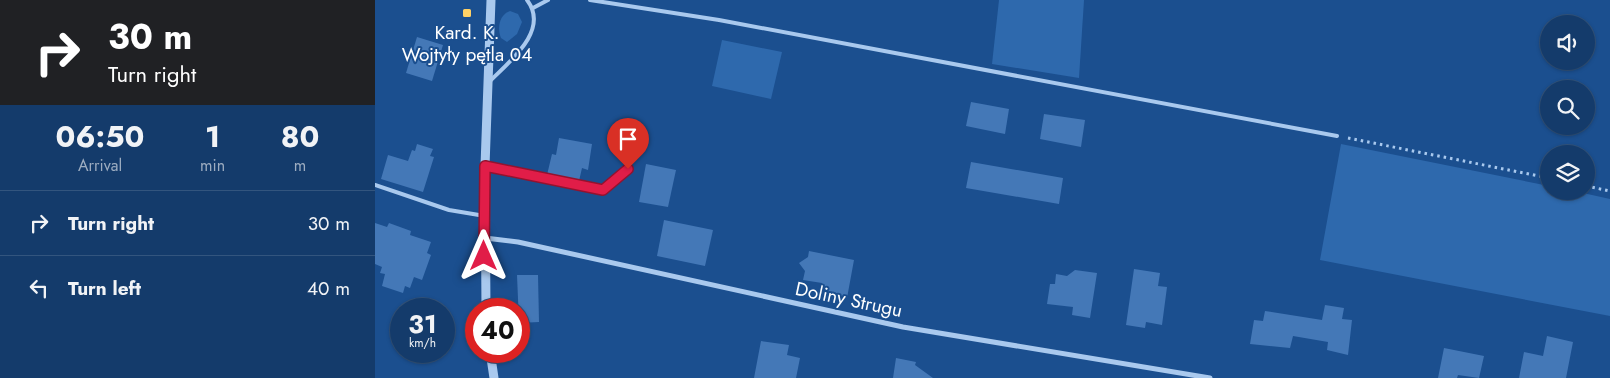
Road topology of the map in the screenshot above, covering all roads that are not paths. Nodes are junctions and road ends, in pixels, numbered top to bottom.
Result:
1 (491, 0) edge
2 (527, 0) edge
3 (548, 0) edge
4 (590, 0) edge
5 (533, 8) junction
6 (489, 82) junction
7 (1337, 136) road end
8 (485, 166) junction
9 (628, 169) dead end
10 (375, 185) edge
11 (485, 216) junction
12 (484, 238) junction
13 (486, 298) edge
14 (491, 363) edge
15 (493, 378) edge
16 (1210, 378) edge

1 - 6 street
2 - 5 lane
3 - 5 lane
4 - 7 lane
5 - 6 lane
6 - 8 street
8 - 9 lane
8 - 11 street
10 - 11 lane
11 - 12 street
12 - 13 street
12 - 16 street, Doliny Strugu
14 - 15 street

